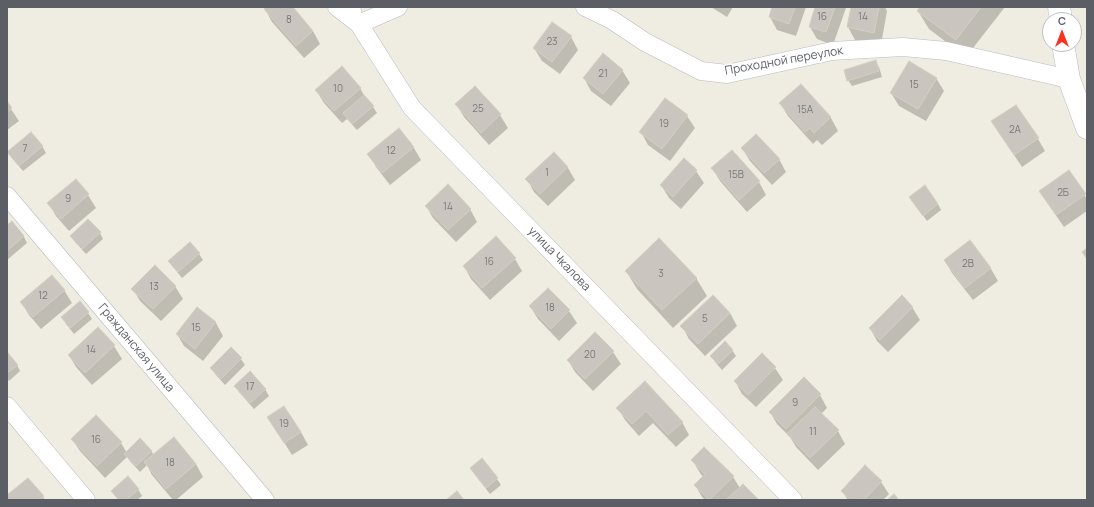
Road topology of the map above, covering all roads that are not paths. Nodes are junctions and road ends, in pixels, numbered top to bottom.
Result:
1 (338, 7) edge
2 (398, 7) edge
3 (585, 7) edge
4 (357, 16) edge
5 (1064, 52) edge
6 (1069, 79) junction
7 (1087, 128) edge
8 (7, 196) edge
9 (7, 406) edge
10 (86, 500) edge
11 (265, 500) edge
12 (793, 500) edge

1 - 4 street, улица Чкалова
2 - 4 street
3 - 6 street, Проходной переулок
4 - 12 street, улица Чкалова
5 - 6 main road
6 - 7 main road
8 - 11 street, Гражданская улица
9 - 10 street

